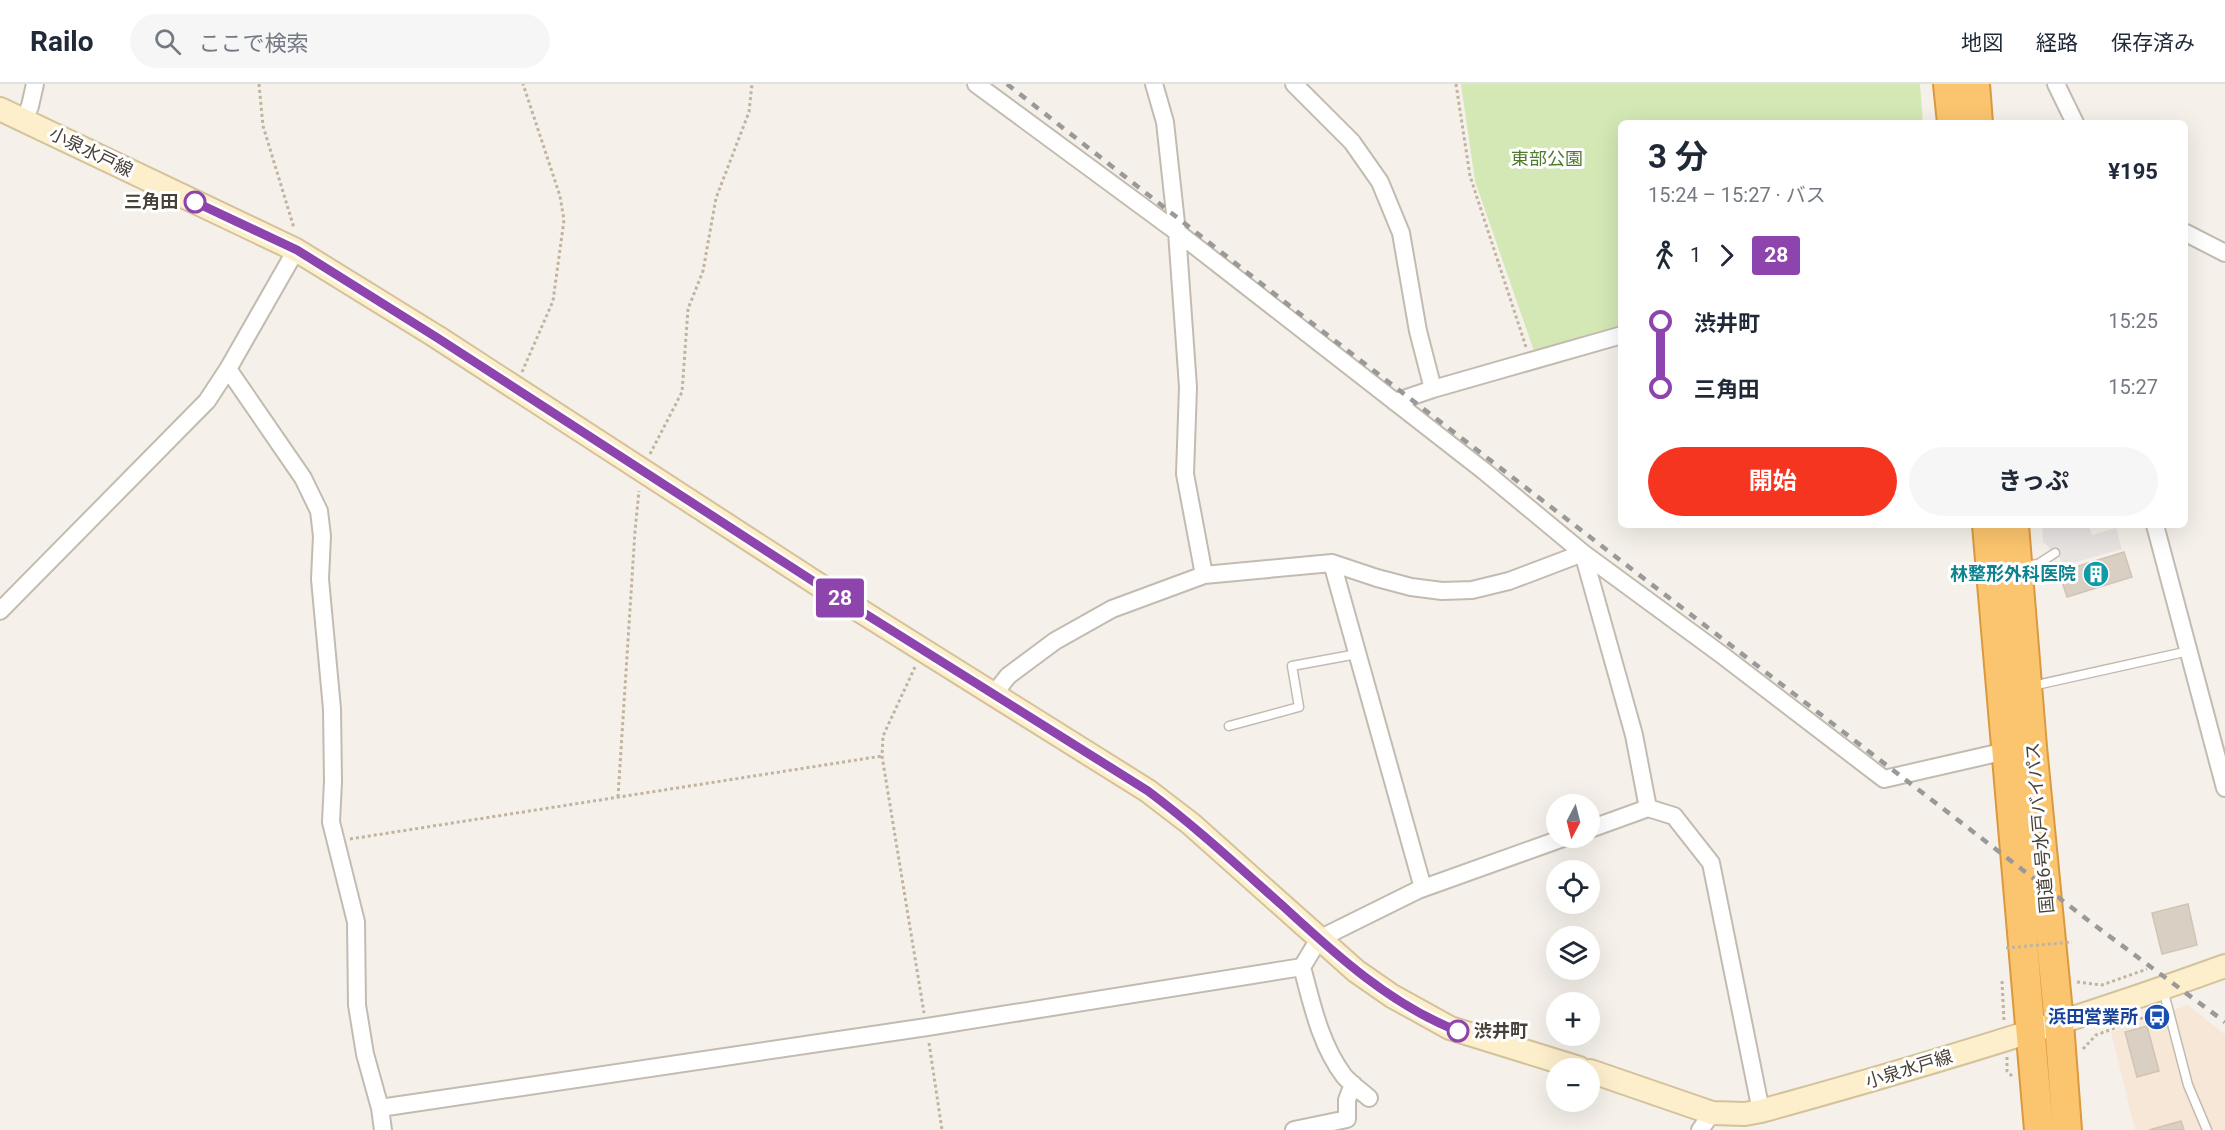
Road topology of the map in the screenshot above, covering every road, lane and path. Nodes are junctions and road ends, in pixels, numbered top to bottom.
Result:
1 (35, 84) edge
2 (259, 84) edge
3 (523, 84) edge
4 (752, 84) edge
5 (976, 84) edge
6 (1154, 84) edge
7 (1294, 84) edge
8 (1456, 84) edge
9 (1948, 84) edge
10 (1975, 84) edge
11 (2056, 84) edge
12 (0, 109) edge
13 (24, 120) junction
14 (1952, 120) edge
15 (1978, 120) edge
16 (2074, 120) edge
17 (1178, 232) junction
18 (2188, 234) edge
19 (297, 250) junction
20 (2225, 253) edge
21 (1618, 335) edge
22 (1530, 360) junction
23 (228, 369) junction
24 (516, 388) junction
25 (1433, 389) junction
26 (1395, 402) junction
27 (641, 471) junction
28 (1987, 528) edge
29 (2014, 528) edge
30 (2156, 528) edge
31 (1583, 553) junction
32 (2055, 553) dead end
33 (1332, 563) junction
34 (2018, 566) junction
35 (1204, 575) junction
36 (0, 611) edge
37 (923, 650) junction
38 (2190, 651) junction
39 (1357, 654) junction
40 (2028, 687) junction
41 (994, 694) junction
42 (1229, 726) dead end
43 (2006, 751) junction
44 (882, 756) junction
45 (2225, 788) edge
46 (618, 797) junction
47 (1648, 808) junction
48 (1600, 825) edge
49 (336, 841) junction
50 (1546, 844) edge
51 (1423, 888) junction
52 (1319, 939) junction
53 (2072, 942) dead end
54 (2006, 948) dead end
55 (2225, 966) edge
56 (1302, 967) junction
57 (2147, 969) dead end
58 (2076, 982) dead end
59 (2166, 998) junction
60 (2059, 1023) junction
61 (927, 1027) junction
62 (2030, 1032) junction
63 (2084, 1048) dead end
64 (1547, 1058) edge
65 (1600, 1075) edge
66 (1353, 1084) junction
67 (1369, 1098) dead end
68 (380, 1108) junction
69 (1761, 1111) junction
70 (1706, 1121) edge
71 (383, 1130) edge
72 (942, 1130) edge
73 (1294, 1130) edge
74 (2039, 1130) edge
75 (2067, 1130) edge
76 (2206, 1130) edge

1 - 13 street
2 - 19 path
3 - 24 path
4 - 27 path
5 - 17 street
6 - 17 street
7 - 25 street
8 - 22 path
9 - 14 highway
10 - 15 highway
11 - 16 street
12 - 13 main road, 小泉水戸線
13 - 19 main road, 小泉水戸線
17 - 26 street
17 - 35 street
18 - 20 street
19 - 23 street
19 - 24 main road, 小泉水戸線
21 - 22 street
22 - 25 street
23 - 36 street
23 - 49 street
24 - 27 main road, 小泉水戸線
25 - 26 street
26 - 31 street
27 - 37 main road, 小泉水戸線
27 - 46 path
28 - 43 highway, 国道6号水戸バイパス
29 - 34 highway, 国道6号水戸バイパス
30 - 38 street
31 - 33 street
31 - 43 street
31 - 47 street
32 - 34 lane
33 - 35 street
33 - 39 street
34 - 40 highway, 国道6号水戸バイパス
35 - 41 street
37 - 41 main road, 小泉水戸線
37 - 44 path
38 - 40 lane
38 - 45 street
39 - 42 lane
39 - 51 street
40 - 60 highway, 国道6号水戸バイパス
41 - 52 main road, 小泉水戸線
43 - 62 highway, 国道6号水戸バイパス
44 - 46 path
44 - 61 path
46 - 49 path
47 - 48 street
47 - 69 street
49 - 68 street
50 - 51 street
51 - 52 street
52 - 56 street
52 - 64 main road, 小泉水戸線
53 - 54 path, bridge
55 - 59 main road, 小泉水戸線
56 - 61 street
56 - 66 street
57 - 58 path
59 - 60 main road, 小泉水戸線
59 - 63 path
59 - 76 lane
60 - 62 main road, 小泉水戸線
60 - 75 highway, 国道6号水戸バイパス
61 - 68 street
61 - 72 path
62 - 69 main road, 小泉水戸線
62 - 74 highway, 国道6号水戸バイパス
65 - 70 main road, 小泉水戸線
66 - 67 street
66 - 73 street
68 - 71 street
69 - 70 main road, 小泉水戸線

